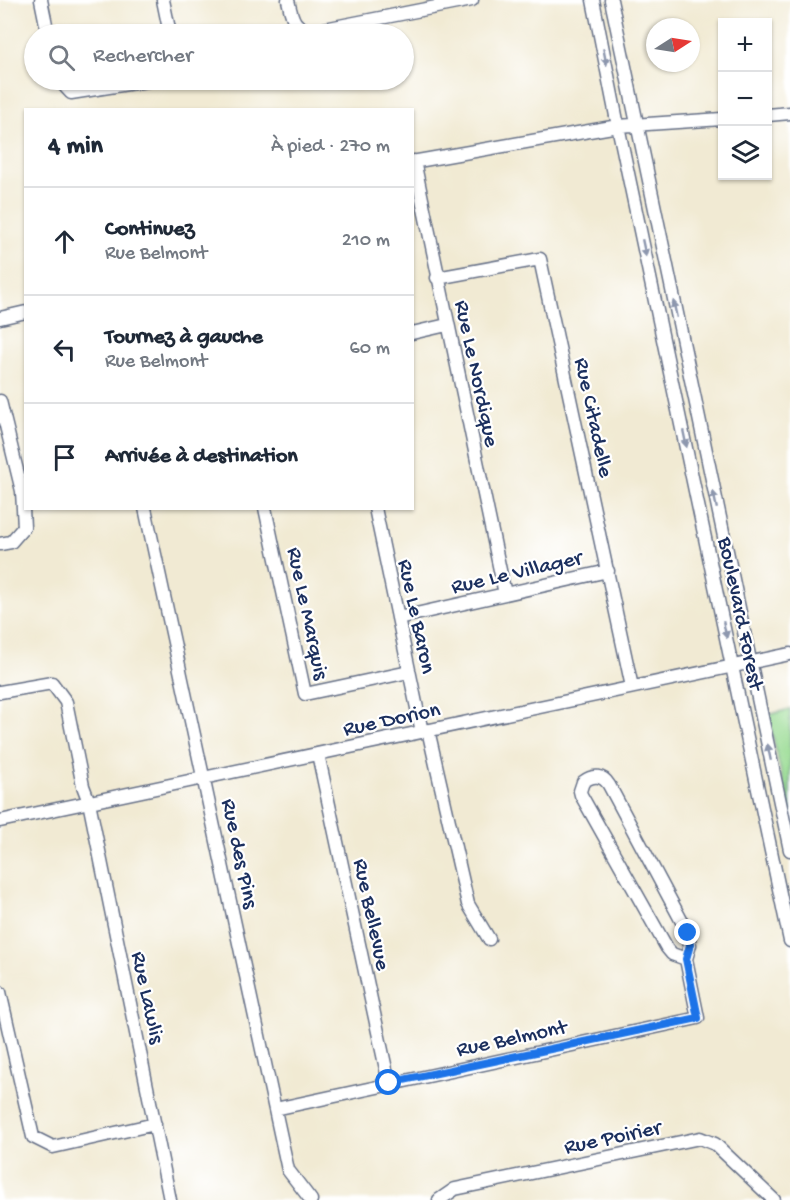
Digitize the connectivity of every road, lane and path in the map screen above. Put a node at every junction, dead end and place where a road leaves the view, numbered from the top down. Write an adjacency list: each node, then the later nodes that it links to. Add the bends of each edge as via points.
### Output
1 (41, 0): 7 (street)
2 (163, 0): 8 (street)
3 (288, 0): 9 (street)
4 (470, 0): 10 (street)
5 (594, 0): 17 (street, Boulevard Forest, one-way to 17)
6 (611, 0): 16 (street, Boulevard Forest)
7 (46, 24)
8 (168, 24)
9 (296, 24)
10 (349, 24)
11 (68, 90): 12 (street, via 71,93)
12 (90, 90)
13 (790, 113): 14 (street)
14 (772, 115)
15 (718, 119): 16 (street)
16 (639, 125): 17 (street); 25 (street, Boulevard Forest, one-way to 16)
17 (618, 126): 18 (street); 26 (street, Boulevard Forest, one-way to 26)
18 (414, 161)
19 (414, 166): 20 (street, Rue Le Nordique)
20 (437, 278): 23 (street, Rue Le Nordique); 32 (street, Rue Citadelle, via 540,259)
21 (24, 312): 22 (street)
22 (0, 318)
23 (447, 325): 24 (street); 33 (street, Rue Le Nordique)
24 (414, 333)
25 (694, 395): 26 (street); 36 (street, Boulevard Forest, one-way to 25)
26 (676, 400): 37 (street, Boulevard Forest, one-way to 37)
27 (0, 402): 31 (street, via 22,491 24,526 11,542)
28 (145, 510): 43 (street, Rue des Pins)
29 (266, 510): 38 (street, Rue Le Marquis, via 305,694)
30 (375, 510): 34 (street, Rue Le Baron)
31 (0, 544)
32 (608, 571): 33 (street, Rue Le Villager); 39 (street, Rue Citadelle)
33 (505, 594): 34 (street, Rue Le Villager)
34 (398, 618): 38 (street, Rue Le Baron)
35 (790, 654): 36 (street, Rue Dorion)
36 (750, 662): 37 (street, Rue Dorion); 46 (street, Boulevard Forest, one-way to 36)
37 (733, 666): 39 (street, Rue Dorion); 48 (street, Boulevard Forest)
38 (409, 672): 41 (street, Rue Le Baron)
39 (632, 687): 41 (street, Rue Dorion)
40 (0, 692): 44 (street, Rue Lawlis, via 52,683 66,702)
41 (425, 731): 42 (street, Rue Dorion); 47 (street, Rue Le Baron, via 468,904)
42 (318, 754): 43 (street, Rue Dorion); 51 (street, Rue Bellevue)
43 (205, 778): 44 (street, Rue Dorion); 52 (street, Rue des Pins)
44 (89, 802): 45 (street, Rue Dorion); 53 (street, Rue Lawlis)
45 (0, 821)
46 (790, 850)
47 (489, 939)
48 (790, 941)
49 (686, 959): 49 (street, Rue Belmont, via 688,933 609,785 600,777 588,778 581,786 581,795 667,948); 51 (street, Rue Belmont, via 698,1018)
50 (0, 992): 53 (street, via 33,1137 53,1147)
51 (389, 1083): 52 (street, Rue Belmont)
52 (274, 1109): 56 (street, Rue des Pins, via 288,1170)
53 (155, 1124): 55 (street, Rue Lawlis)
54 (461, 1189): 57 (street, Rue Poirier); 58 (street); 59 (street, Rue Poirier, via 700,1138 715,1144)
55 (170, 1200)
56 (311, 1200)
57 (439, 1200)
58 (469, 1200)
59 (774, 1200)

